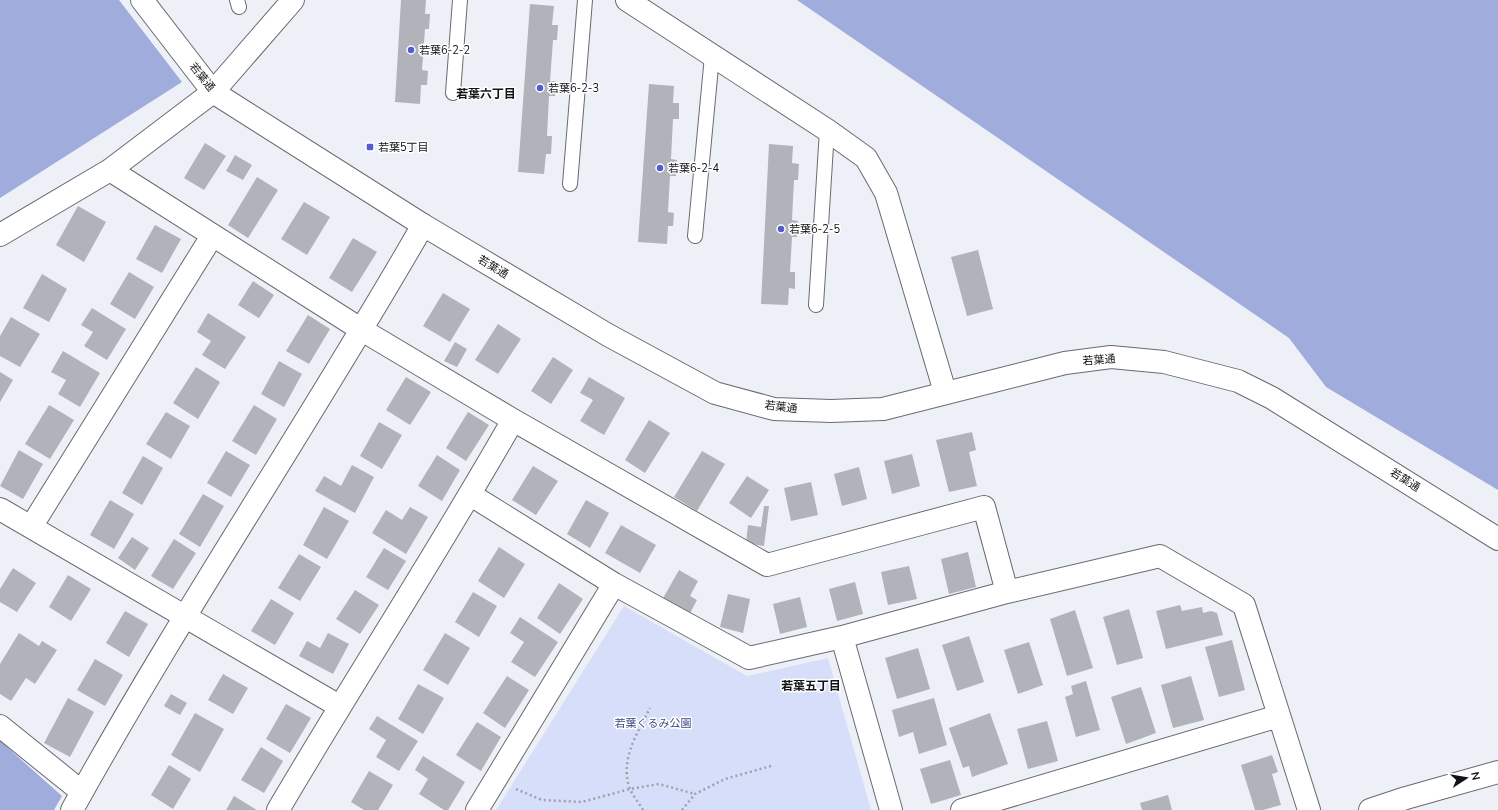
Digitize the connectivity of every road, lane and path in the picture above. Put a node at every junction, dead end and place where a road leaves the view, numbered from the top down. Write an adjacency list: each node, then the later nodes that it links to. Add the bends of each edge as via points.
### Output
1 (142, 0): 9 (street, 若葉通)
2 (270, 0): 7 (street)
3 (293, 0): 7 (street)
4 (460, 0): 10 (lane)
5 (585, 0): 13 (lane)
6 (627, 0): 8 (street)
7 (276, 21): 9 (street)
8 (712, 56): 11 (street); 17 (lane)
9 (213, 92): 12 (street); 14 (street, 若葉通)
10 (453, 93)
11 (827, 130): 18 (lane); 20 (street, via 866,158 886,193)
12 (110, 170): 15 (street); 16 (street)
13 (570, 184)
14 (423, 225): 19 (street); 20 (street, 若葉通, via 608,335 715,393 774,409 831,411 882,409)
15 (0, 235)
16 (212, 236): 19 (street); 24 (street)
17 (695, 236)
18 (816, 305)
19 (362, 330): 21 (street); 28 (street)
20 (945, 392): 25 (street, 若葉通, via 1065,363 1111,357 1164,362 1238,381 1272,398)
21 (513, 420): 22 (street); 27 (street, via 767,565 984,507)
22 (471, 495): 26 (street); 30 (street)
23 (0, 509): 24 (street)
24 (31, 527): 28 (street)
25 (1498, 539)
26 (614, 584): 29 (street, via 749,658); 36 (street)
27 (1007, 592): 29 (street); 32 (street, via 1160,556 1244,605)
28 (184, 617): 30 (street); 39 (street)
29 (842, 637): 45 (street)
30 (339, 706): 41 (street)
31 (650, 708): 37 (path, via 632,744 627,764)
32 (1279, 716): 46 (street); 47 (street)
33 (0, 726): 39 (street)
34 (771, 766): 38 (path, via 725,779)
35 (1498, 772): 40 (street)
36 (496, 778): 37 (path, via 542,800 582,802); 42 (street)
37 (630, 789): 38 (path, via 660,784); 43 (path)
38 (695, 794): 44 (path)
39 (77, 801)
40 (1408, 804): 48 (street)
41 (278, 810)
42 (477, 810)
43 (643, 810)
44 (682, 810)
45 (891, 810)
46 (962, 810)
47 (1309, 810)
48 (1370, 810)

